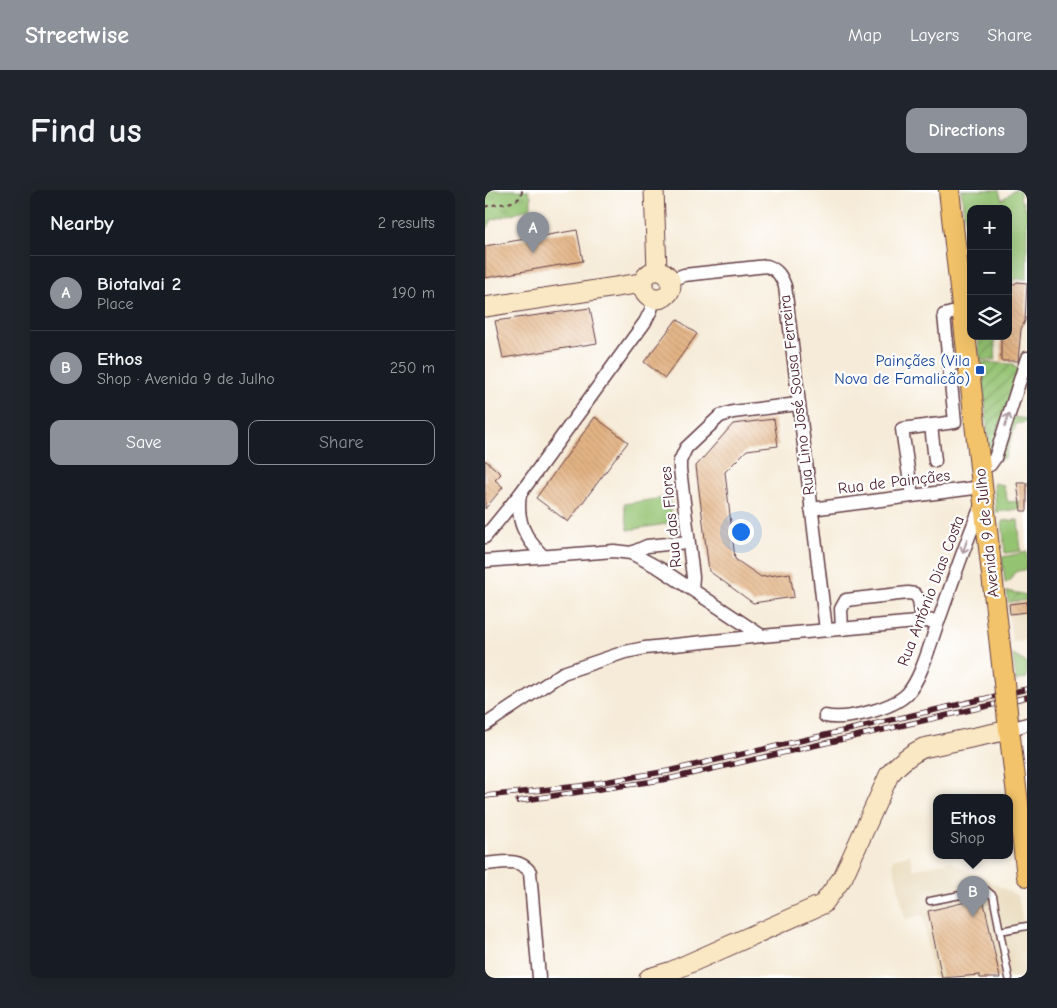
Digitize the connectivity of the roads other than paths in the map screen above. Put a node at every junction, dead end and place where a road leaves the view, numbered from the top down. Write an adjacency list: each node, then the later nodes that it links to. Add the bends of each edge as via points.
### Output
1 (654, 190): 3 (street)
2 (949, 190): 7 (main road, Avenida 9 de Julho)
3 (663, 275): 4 (street, Rua Lino José Sousa Ferreira, via 645,276); 5 (street, via 669,293); 9 (street, Rua Lino José Sousa Ferreira, via 767,266 776,270 785,286)
4 (643, 283): 5 (street, via 644,292); 6 (street)
5 (653, 299): 13 (street, via 645,322)
6 (485, 307)
7 (953, 312): 10 (street, via 955,422); 12 (main road, Avenida 9 de Julho)
8 (1027, 358): 12 (street, one-way to 8, via 995,458)
9 (797, 404): 16 (street, Rua Lino José Sousa Ferreira); 18 (street, Rua das Flores, via 720,416 687,448 680,461 680,469)
10 (931, 425): 11 (street); 15 (street, via 902,429)
11 (935, 461)
12 (980, 466): 14 (main road, Avenida 9 de Julho)
13 (520, 494): 17 (street); 20 (street, via 519,520 529,540)
14 (983, 494): 15 (street, Rua de Painçães); 23 (street, Rua António Dias Costa, one-way to 23); 30 (main road, Avenida 9 de Julho, bridge, via 1003,673)
15 (912, 496): 16 (street, Rua de Painçães)
16 (811, 509): 26 (street, Rua Lino José Sousa Ferreira)
17 (485, 537)
18 (689, 542): 19 (street, via 647,546); 22 (street, Rua das Flores)
19 (631, 553): 20 (street, via 614,551); 22 (street)
20 (543, 556): 21 (street)
21 (485, 561)
22 (692, 588): 27 (street)
23 (939, 620): 24 (street); 28 (street, Rua António Dias Costa, via 907,694 877,709 838,718)
24 (922, 622): 25 (street); 25 (street, via 919,600 915,594 908,594 846,600 841,609)
25 (842, 629): 26 (street)
26 (826, 630): 27 (street)
27 (762, 636): 29 (street, via 645,648 598,660 543,684)
28 (825, 716)
29 (485, 725)
30 (1015, 725): 31 (main road, Avenida 9 de Julho); 38 (street, via 923,748 900,762 889,775 843,877 823,904 673,971)
31 (1023, 820): 33 (main road, Avenida 9 de Julho)
32 (485, 864): 37 (street, via 518,862 530,872)
33 (1027, 876)
34 (929, 901): 36 (lane, via 989,891)
35 (1027, 926): 36 (lane)
36 (1000, 931): 39 (lane)
37 (539, 978)
38 (649, 978)
39 (1009, 978)

